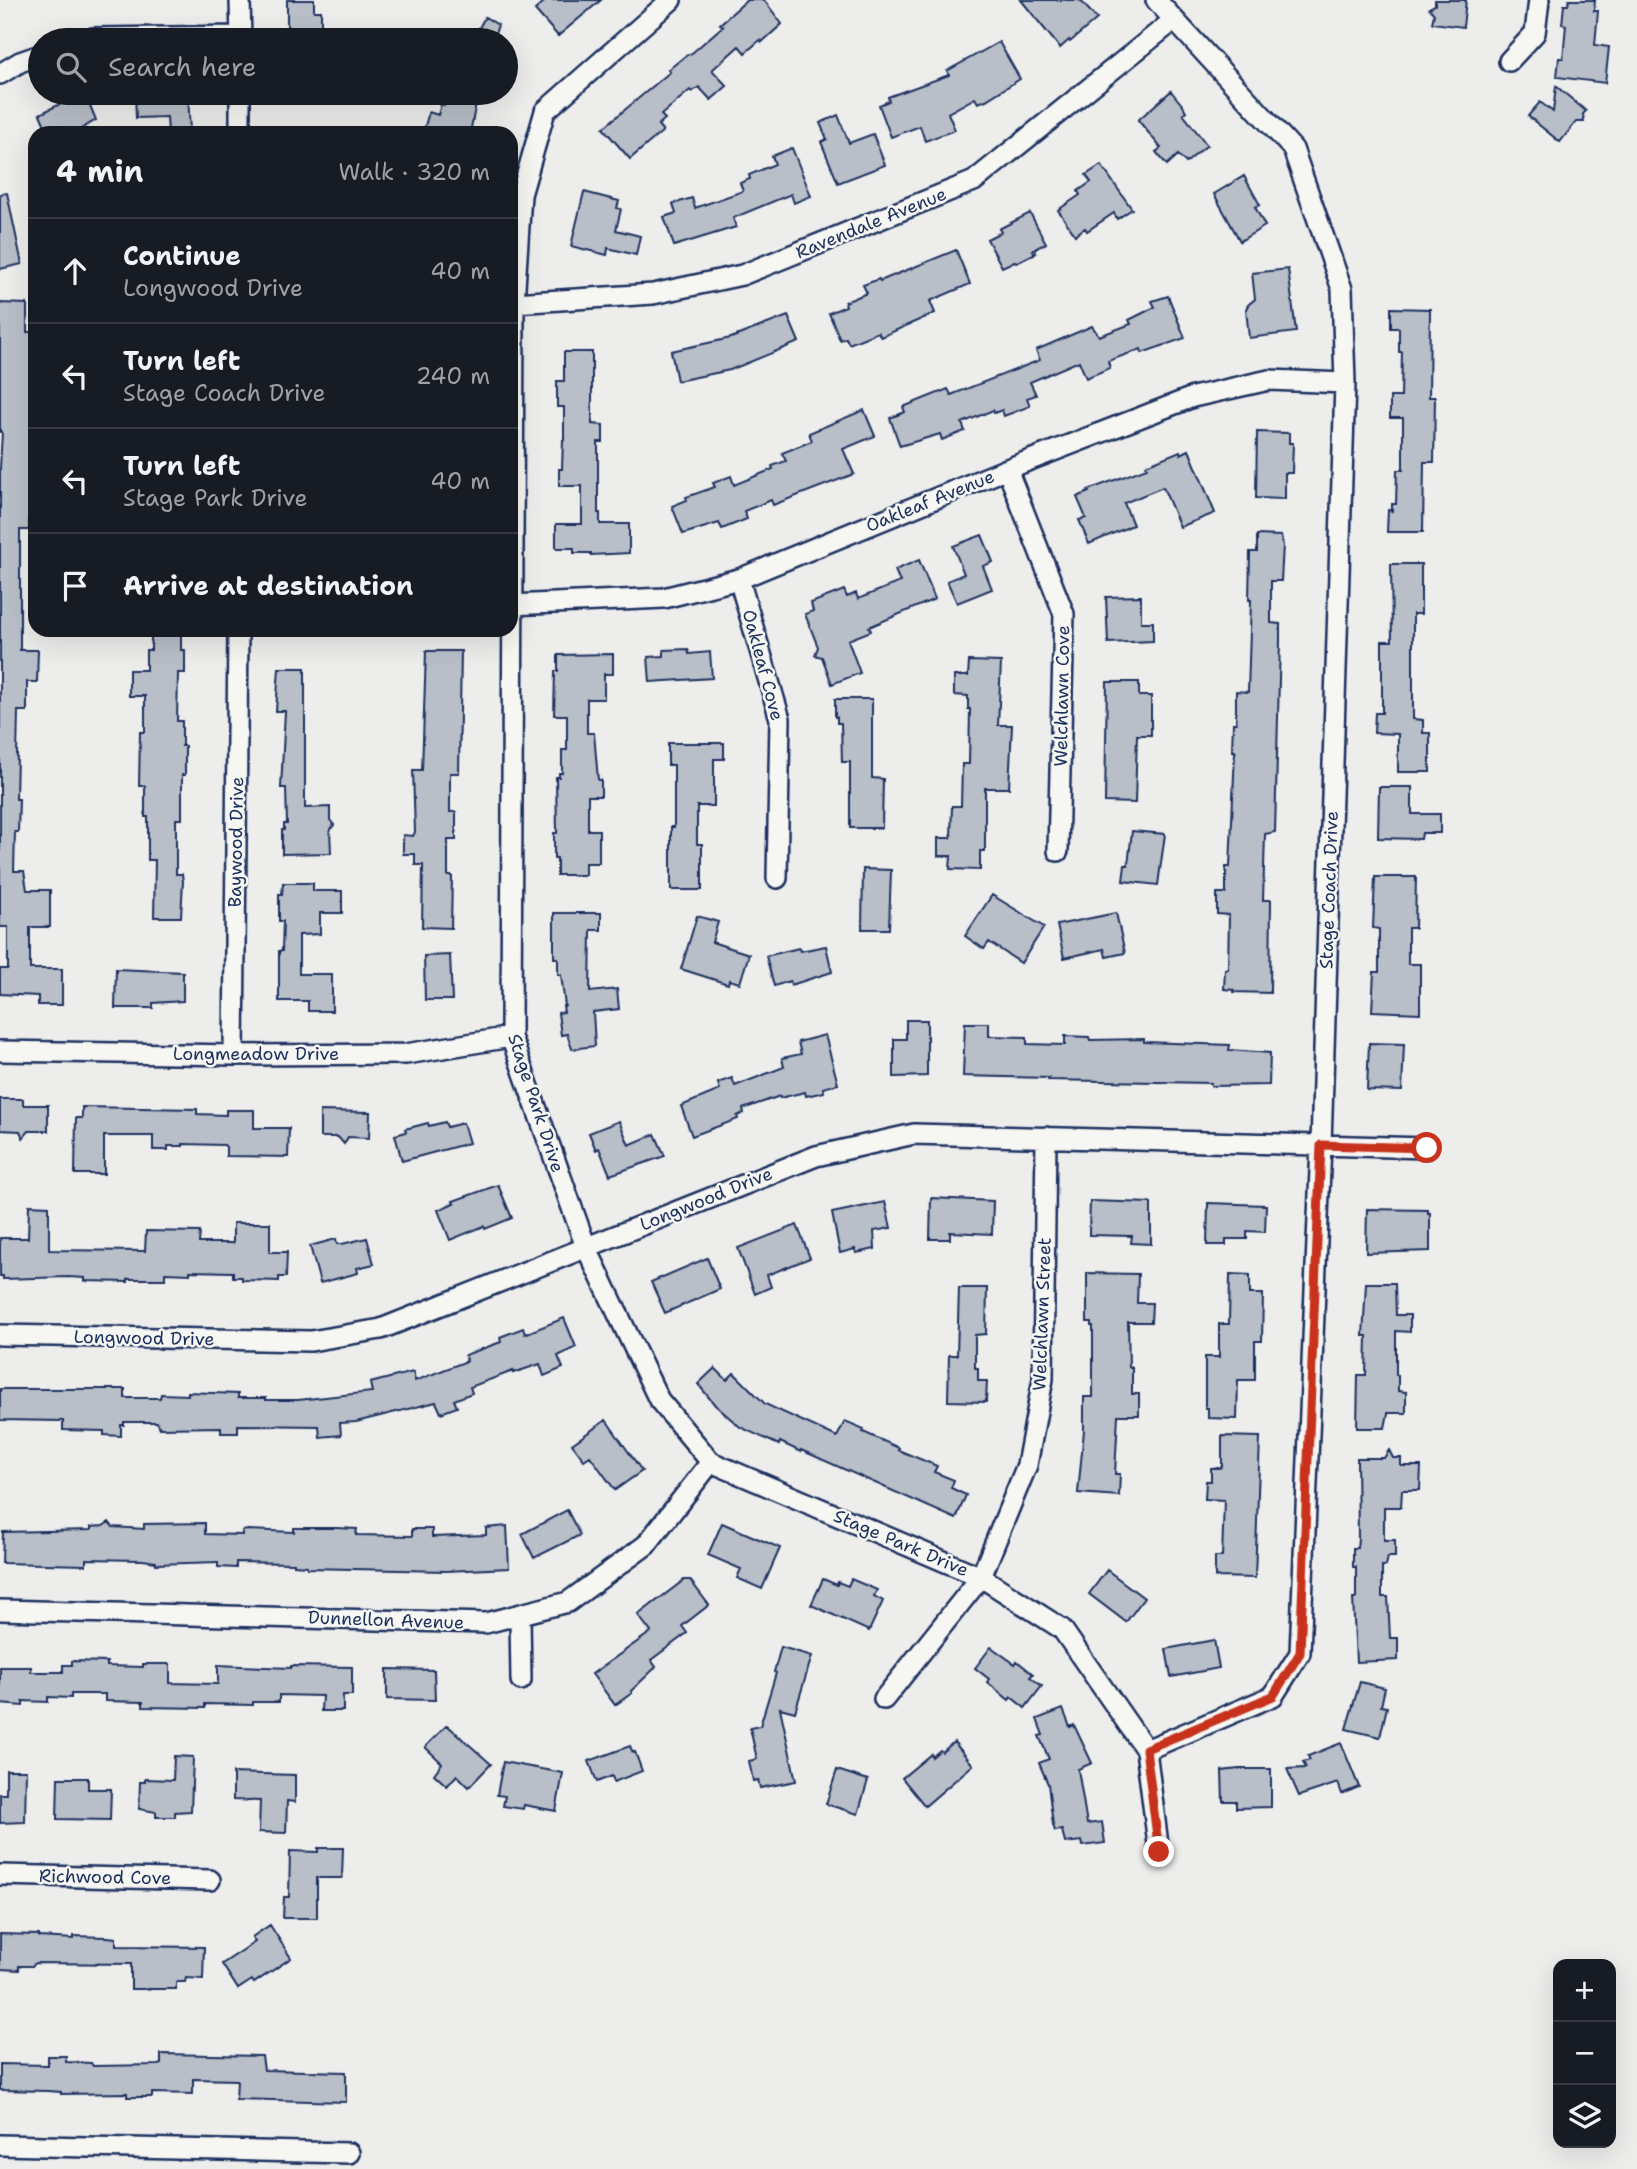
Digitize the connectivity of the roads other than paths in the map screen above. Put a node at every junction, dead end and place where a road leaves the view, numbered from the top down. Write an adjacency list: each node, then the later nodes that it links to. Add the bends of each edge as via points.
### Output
1 (240, 0): 6 (street)
2 (671, 0): 12 (street, Stage Park Drive, via 545,111 521,195)
3 (1156, 0): 5 (street, Stage Coach Drive)
4 (1539, 0): 8 (street, via 1535,33)
5 (1174, 20): 13 (street, Ravendale Avenue, via 974,181 742,275 653,294); 14 (street, Stage Coach Drive, via 1293,149 1342,289)
6 (241, 28)
7 (28, 59): 9 (street)
8 (1509, 61)
9 (0, 74)
10 (240, 105): 11 (street)
11 (240, 126)
12 (518, 241)
13 (518, 303)
14 (1345, 383): 15 (street, Oakleaf Avenue, via 1269,380 1193,397); 26 (street, Stage Coach Drive)
15 (1007, 469): 16 (street, Oakleaf Avenue); 20 (street, Welchlawn Cove, via 1063,614)
16 (739, 579): 17 (street, Oakleaf Avenue, via 664,598); 21 (street, Oakleaf Cove, via 780,719)
17 (518, 605)
18 (238, 637): 24 (street, Baywood Drive)
19 (511, 637): 22 (street, Stage Park Drive)
20 (1058, 850)
21 (777, 878)
22 (511, 1037): 24 (street, Longmeadow Drive, via 405,1054); 28 (street, Stage Park Drive)
23 (0, 1051): 24 (street, Longmeadow Drive)
24 (234, 1055)
25 (1046, 1137): 26 (street, Longwood Drive); 28 (street, Longwood Drive, via 914,1134 816,1156); 31 (street, Welchlawn Street, via 1043,1379 1027,1465)
26 (1321, 1145): 27 (street, Longwood Drive); 36 (street, Stage Coach Drive, via 1300,1653 1273,1696)
27 (1427, 1148)
28 (586, 1247): 29 (street, Longwood Drive, via 382,1329 311,1341); 30 (street, Stage Park Drive, via 659,1400)
29 (0, 1335)
30 (711, 1462): 31 (street, Stage Park Drive); 33 (street, Dunnellon Avenue, via 646,1545 568,1602)
31 (981, 1577): 35 (street, Welchlawn Street); 36 (street, Stage Park Drive, via 1062,1629)
32 (0, 1610): 33 (street, Dunnellon Avenue, via 486,1623)
33 (520, 1615): 34 (street)
34 (521, 1680)
35 (884, 1699)
36 (1146, 1749): 37 (street, Stage Park Drive)
37 (1159, 1852)
38 (0, 1875): 39 (street, Richwood Cove)
39 (210, 1880)
40 (0, 2145): 41 (street)
41 (349, 2153)

